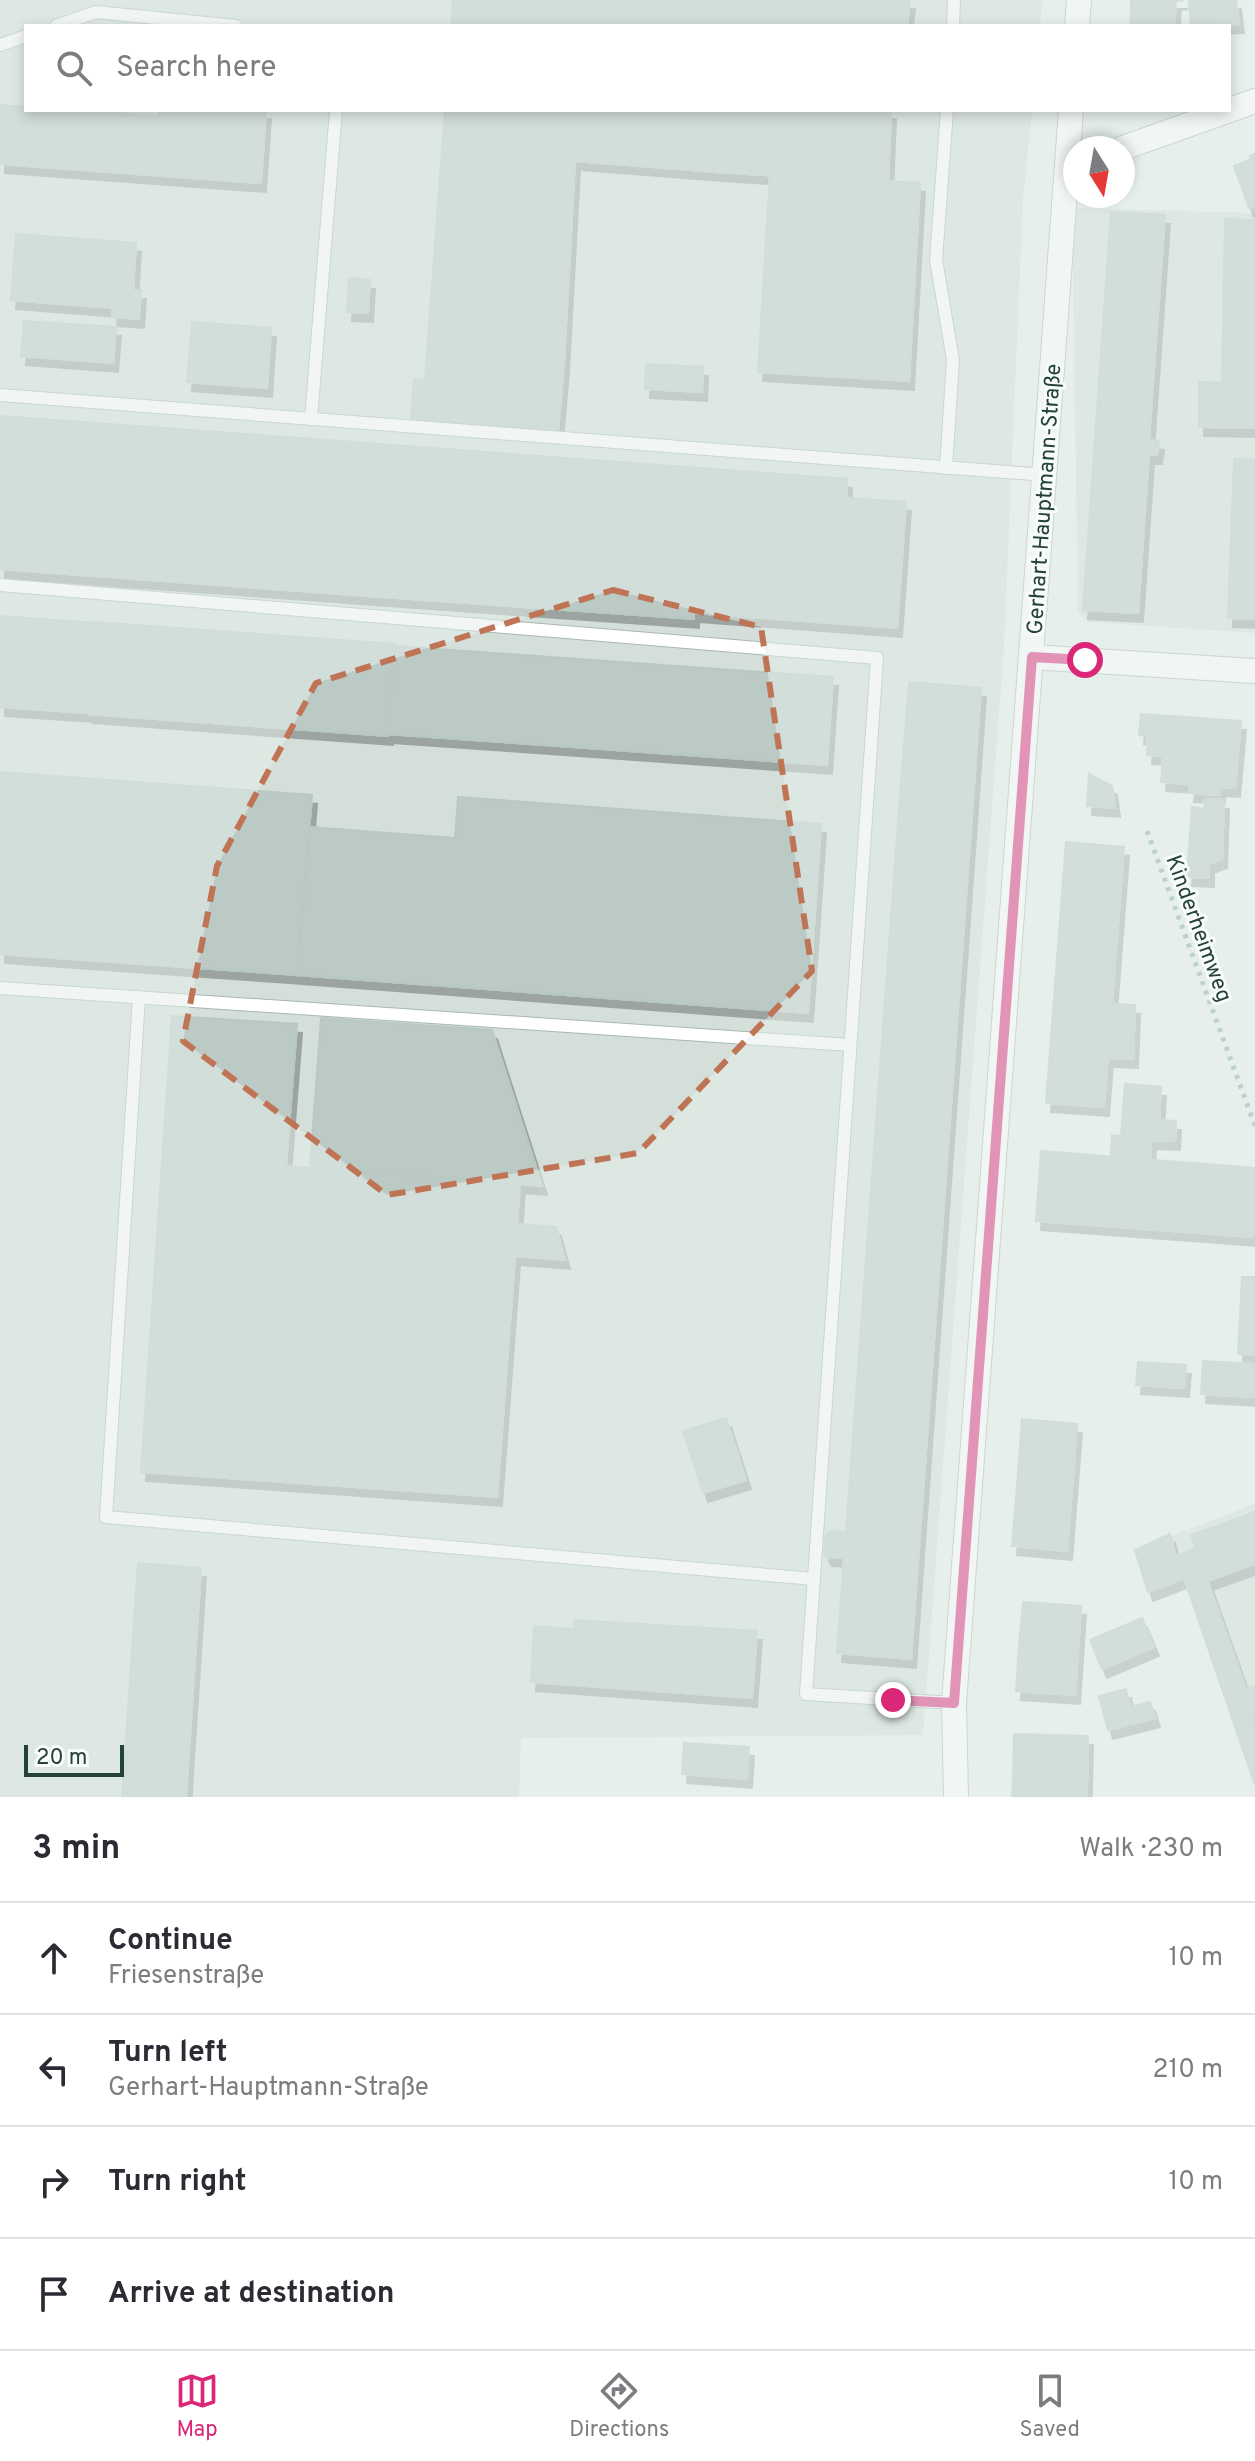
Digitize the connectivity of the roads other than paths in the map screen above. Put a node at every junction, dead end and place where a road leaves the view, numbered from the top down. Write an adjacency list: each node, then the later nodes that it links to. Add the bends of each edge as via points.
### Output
1 (954, 0): 5 (lane)
2 (1079, 0): 6 (street)
3 (62, 24): 4 (lane, via 96,12)
4 (216, 24)
5 (953, 24)
6 (1077, 24)
7 (24, 37): 8 (lane)
8 (0, 45)
9 (1255, 101): 10 (street)
10 (1231, 110)
11 (336, 112): 19 (lane)
12 (947, 112): 20 (lane, via 936,260 953,360)
13 (1071, 112): 15 (street, Gerhart-Hauptmann-Straße)
14 (1224, 112): 16 (street)
15 (1071, 136)
16 (1135, 144)
17 (1067, 208): 21 (street, Gerhart-Hauptmann-Straße)
18 (0, 395): 19 (lane)
19 (311, 419): 20 (lane)
20 (946, 468): 21 (lane)
21 (1046, 475): 23 (street, Gerhart-Hauptmann-Straße)
22 (0, 585): 27 (lane, via 877,658)
23 (1032, 657): 24 (street); 29 (street, Gerhart-Hauptmann-Straße)
24 (1255, 671)
25 (0, 988): 26 (lane)
26 (139, 997): 27 (lane); 28 (lane, via 106,1517)
27 (850, 1045): 28 (lane)
28 (814, 1579): 29 (lane, via 806,1694)
29 (954, 1703): 30 (street, Gerhart-Hauptmann-Straße)
30 (956, 1797)

